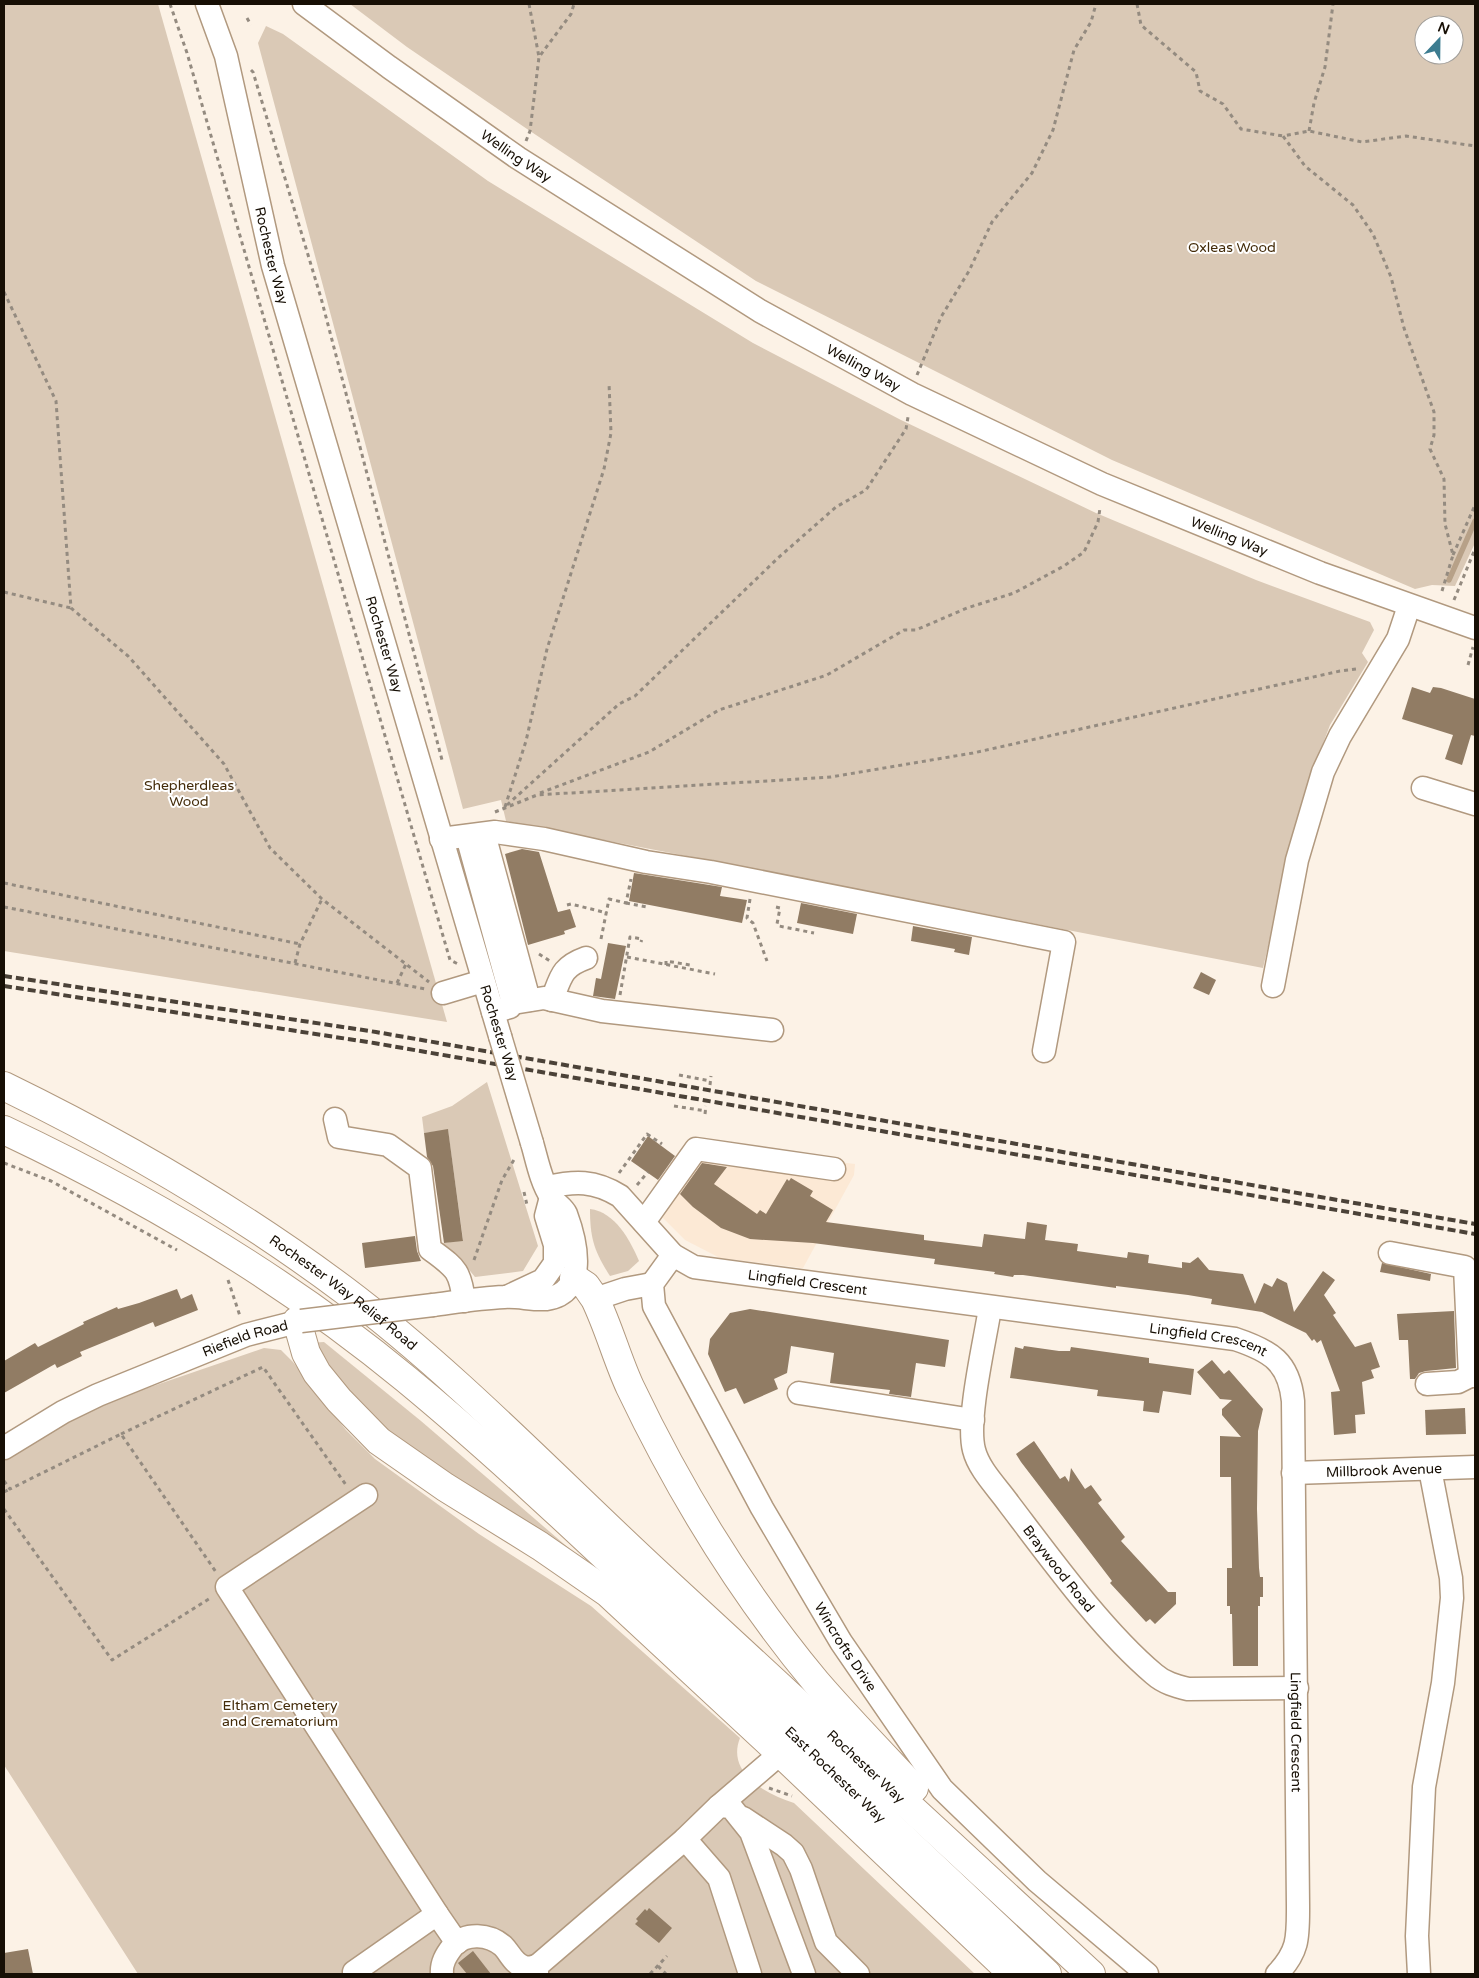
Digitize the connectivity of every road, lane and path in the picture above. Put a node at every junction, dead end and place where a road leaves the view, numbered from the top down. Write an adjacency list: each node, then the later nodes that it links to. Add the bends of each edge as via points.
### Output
1 (170, 4): 61 (path, Rochester Way, via 187,53 450,960)
2 (210, 4): 39 (street, Rochester Way, via 231,74 273,266)
3 (304, 4): 16 (street, Welling Way)
4 (529, 4): 11 (path)
5 (574, 4): 11 (path, via 571,14)
6 (1096, 4): 19 (path, via 1091,22 1074,50 1053,130 1032,173 992,222 969,271 941,317 920,363)
7 (1137, 4): 14 (path, via 1141,26 1196,72 1200,91 1224,104 1241,129)
8 (1334, 4): 13 (path, via 1325,67)
9 (247, 18): 10 (path)
10 (250, 25)
11 (539, 57): 16 (path, via 530,131)
12 (253, 72): 33 (path, Rochester Way, via 321,298)
13 (1309, 131): 14 (path); 15 (path, via 1362,142 1406,136)
14 (1283, 136): 24 (path, via 1305,166 1353,205 1372,234 1391,277 1404,328 1434,412 1430,449 1444,479 1445,524)
15 (1475, 146)
16 (518, 158): 19 (street, Welling Way, via 760,311)
17 (4, 292): 29 (path, via 56,401)
18 (609, 383): 37 (path, via 611,433 604,469 547,649 526,742)
19 (912, 394): 28 (street, Welling Way, via 1102,484)
20 (908, 417): 37 (path, via 906,429 866,490 836,507 778,558 635,696 619,704)
21 (1475, 505): 24 (path)
22 (1100, 508): 35 (path, via 1098,522 1084,552 1014,593 967,608 916,630 904,630 827,675 719,710 649,752)
23 (1475, 549): 25 (path)
24 (1453, 556): 26 (path)
25 (1460, 580)
26 (1442, 591)
27 (4, 592): 29 (path)
28 (1409, 606): 30 (street, Welling Way); 65 (street, via 1398,639 1340,736 1323,772 1297,860)
29 (70, 608): 42 (path, via 128,656 224,764 270,848)
30 (1474, 638): 31 (path)
31 (1468, 665)
32 (1357, 669): 35 (path, via 973,753 830,776)
33 (443, 764)
34 (1423, 788): 36 (street)
35 (537, 794): 37 (path)
36 (1475, 804)
37 (505, 808): 38 (path)
38 (481, 828): 39 (street); 40 (street); 68 (street)
39 (441, 840): 63 (street, Rochester Way)
40 (634, 859): 43 (path); 72 (street, via 1064,942)
41 (4, 883): 53 (path)
42 (322, 900): 53 (path); 59 (path)
43 (626, 903): 47 (path); 48 (path, via 609,900)
44 (567, 905): 48 (path)
45 (774, 905): 50 (path, via 780,908 779,926)
46 (4, 907): 57 (path)
47 (648, 907)
48 (607, 913): 51 (path)
49 (747, 918): 56 (path, via 753,923)
50 (814, 933)
51 (601, 939)
52 (641, 942): 54 (path, via 642,939 630,937)
53 (300, 944): 57 (path)
54 (627, 957): 60 (path); 69 (path)
55 (586, 958): 67 (street, via 573,962 563,971)
56 (767, 961)
57 (294, 963): 64 (path)
58 (690, 963): 60 (path, via 666,961)
59 (406, 964): 64 (path); 66 (path)
60 (666, 965): 62 (path)
61 (462, 966)
62 (715, 974)
63 (484, 981): 66 (street); 70 (street, Rochester Way)
64 (397, 984): 66 (path)
65 (1272, 986)
66 (443, 993)
67 (552, 1000): 68 (street); 71 (street, via 611,1012)
68 (521, 1001): 70 (street)
69 (618, 1002)
70 (495, 1018): 87 (street, Rochester Way, bridge)
71 (772, 1030)
72 (1044, 1051)
73 (679, 1075): 74 (path, via 710,1083)
74 (711, 1076)
75 (4, 1086): 118 (highway, Rochester Way Relief Road, via 76,1121 186,1183 345,1291 468,1394)
76 (674, 1106): 77 (path)
77 (706, 1111)
78 (335, 1119): 98 (street, via 339,1137 388,1145 420,1168 430,1249 456,1269)
79 (4, 1130): 118 (highway, via 169,1216 300,1300 405,1378)
80 (662, 1144): 85 (path, via 647,1134)
81 (514, 1159): 98 (path, via 502,1180)
82 (4, 1163): 92 (path, via 51,1181)
83 (834, 1170): 90 (street, via 696,1149)
84 (648, 1172): 86 (path)
85 (619, 1173)
86 (635, 1187)
87 (549, 1192): 90 (street, Lingfield Crescent, via 574,1182 599,1186 620,1196); 96 (street, Rochester Way, via 565,1211 576,1254); 99 (street, Riefield Road, via 546,1216 556,1252 553,1268 537,1284)
88 (524, 1195): 89 (path)
89 (530, 1212)
90 (644, 1222): 93 (street, Lingfield Crescent)
91 (1390, 1253): 94 (street)
92 (186, 1254)
93 (673, 1255): 97 (street); 101 (street, Lingfield Crescent, via 703,1269)
94 (1470, 1268): 104 (street)
95 (222, 1276): 102 (path, via 229,1281)
96 (574, 1278): 99 (street, Riefield Road, via 563,1292 546,1298); 100 (highway)
97 (652, 1284): 100 (street); 140 (street, Wincrofts Drive, via 654,1306 762,1508 841,1642 942,1789 1037,1881)
98 (465, 1287): 99 (street, Riefield Road); 103 (street, Riefield Road, bridge)
99 (507, 1296)
100 (596, 1299): 139 (highway, via 630,1387 682,1486 762,1612 817,1682 872,1744)
101 (990, 1308): 107 (street, Braywood Road); 112 (street, Lingfield Crescent, via 1235,1340 1257,1346 1275,1358 1291,1381)
102 (241, 1320)
103 (299, 1321): 109 (street, Riefield Road, via 246,1335 98,1395); 121 (highway, via 306,1353 318,1373 344,1406 379,1441 608,1593)
104 (1472, 1376): 105 (street, via 1458,1382)
105 (1427, 1384)
106 (799, 1393): 107 (street)
107 (973, 1420): 120 (street, Braywood Road, via 974,1451 989,1477 1079,1594 1155,1676 1172,1685 1188,1688)
108 (121, 1434): 114 (path); 116 (path, via 263,1367); 119 (path)
109 (4, 1448)
110 (1475, 1467): 111 (street, Millbrook Avenue)
111 (1430, 1468): 112 (street, Millbrook Avenue); 142 (street, via 1452,1598 1442,1683 1424,1787 1417,1936)
112 (1293, 1473): 120 (street, Lingfield Crescent)
113 (4, 1480): 114 (path)
114 (10, 1489): 115 (path)
115 (4, 1492)
116 (362, 1498): 119 (street)
117 (4, 1509): 119 (path, via 112,1660)
118 (632, 1566): 138 (highway, East Rochester Way); 139 (highway, Rochester Way)
119 (227, 1587): 125 (street)
120 (1297, 1688): 141 (street, Lingfield Crescent, via 1298,1934 1291,1959)
121 (781, 1753): 122 (street); 137 (highway)
122 (719, 1806): 123 (street, via 731,1807); 124 (street)
123 (740, 1816): 135 (street, via 750,1832); 136 (street, via 793,1853 826,1942)
124 (685, 1839): 129 (street); 134 (street, via 719,1878)
125 (438, 1914): 126 (street); 130 (street)
126 (456, 1943): 129 (street, via 473,1935 488,1938 502,1946); 131 (street, via 446,1954)
127 (667, 1956): 128 (path)
128 (658, 1966): 132 (path); 133 (path)
129 (522, 1969)
130 (354, 1972)
131 (442, 1974)
132 (650, 1974)
133 (666, 1974)
134 (750, 1974)
135 (804, 1974)
136 (858, 1974)
137 (1014, 1974)
138 (1047, 1974)
139 (1092, 1974)
140 (1147, 1974)
141 (1277, 1974)
142 (1419, 1974)

